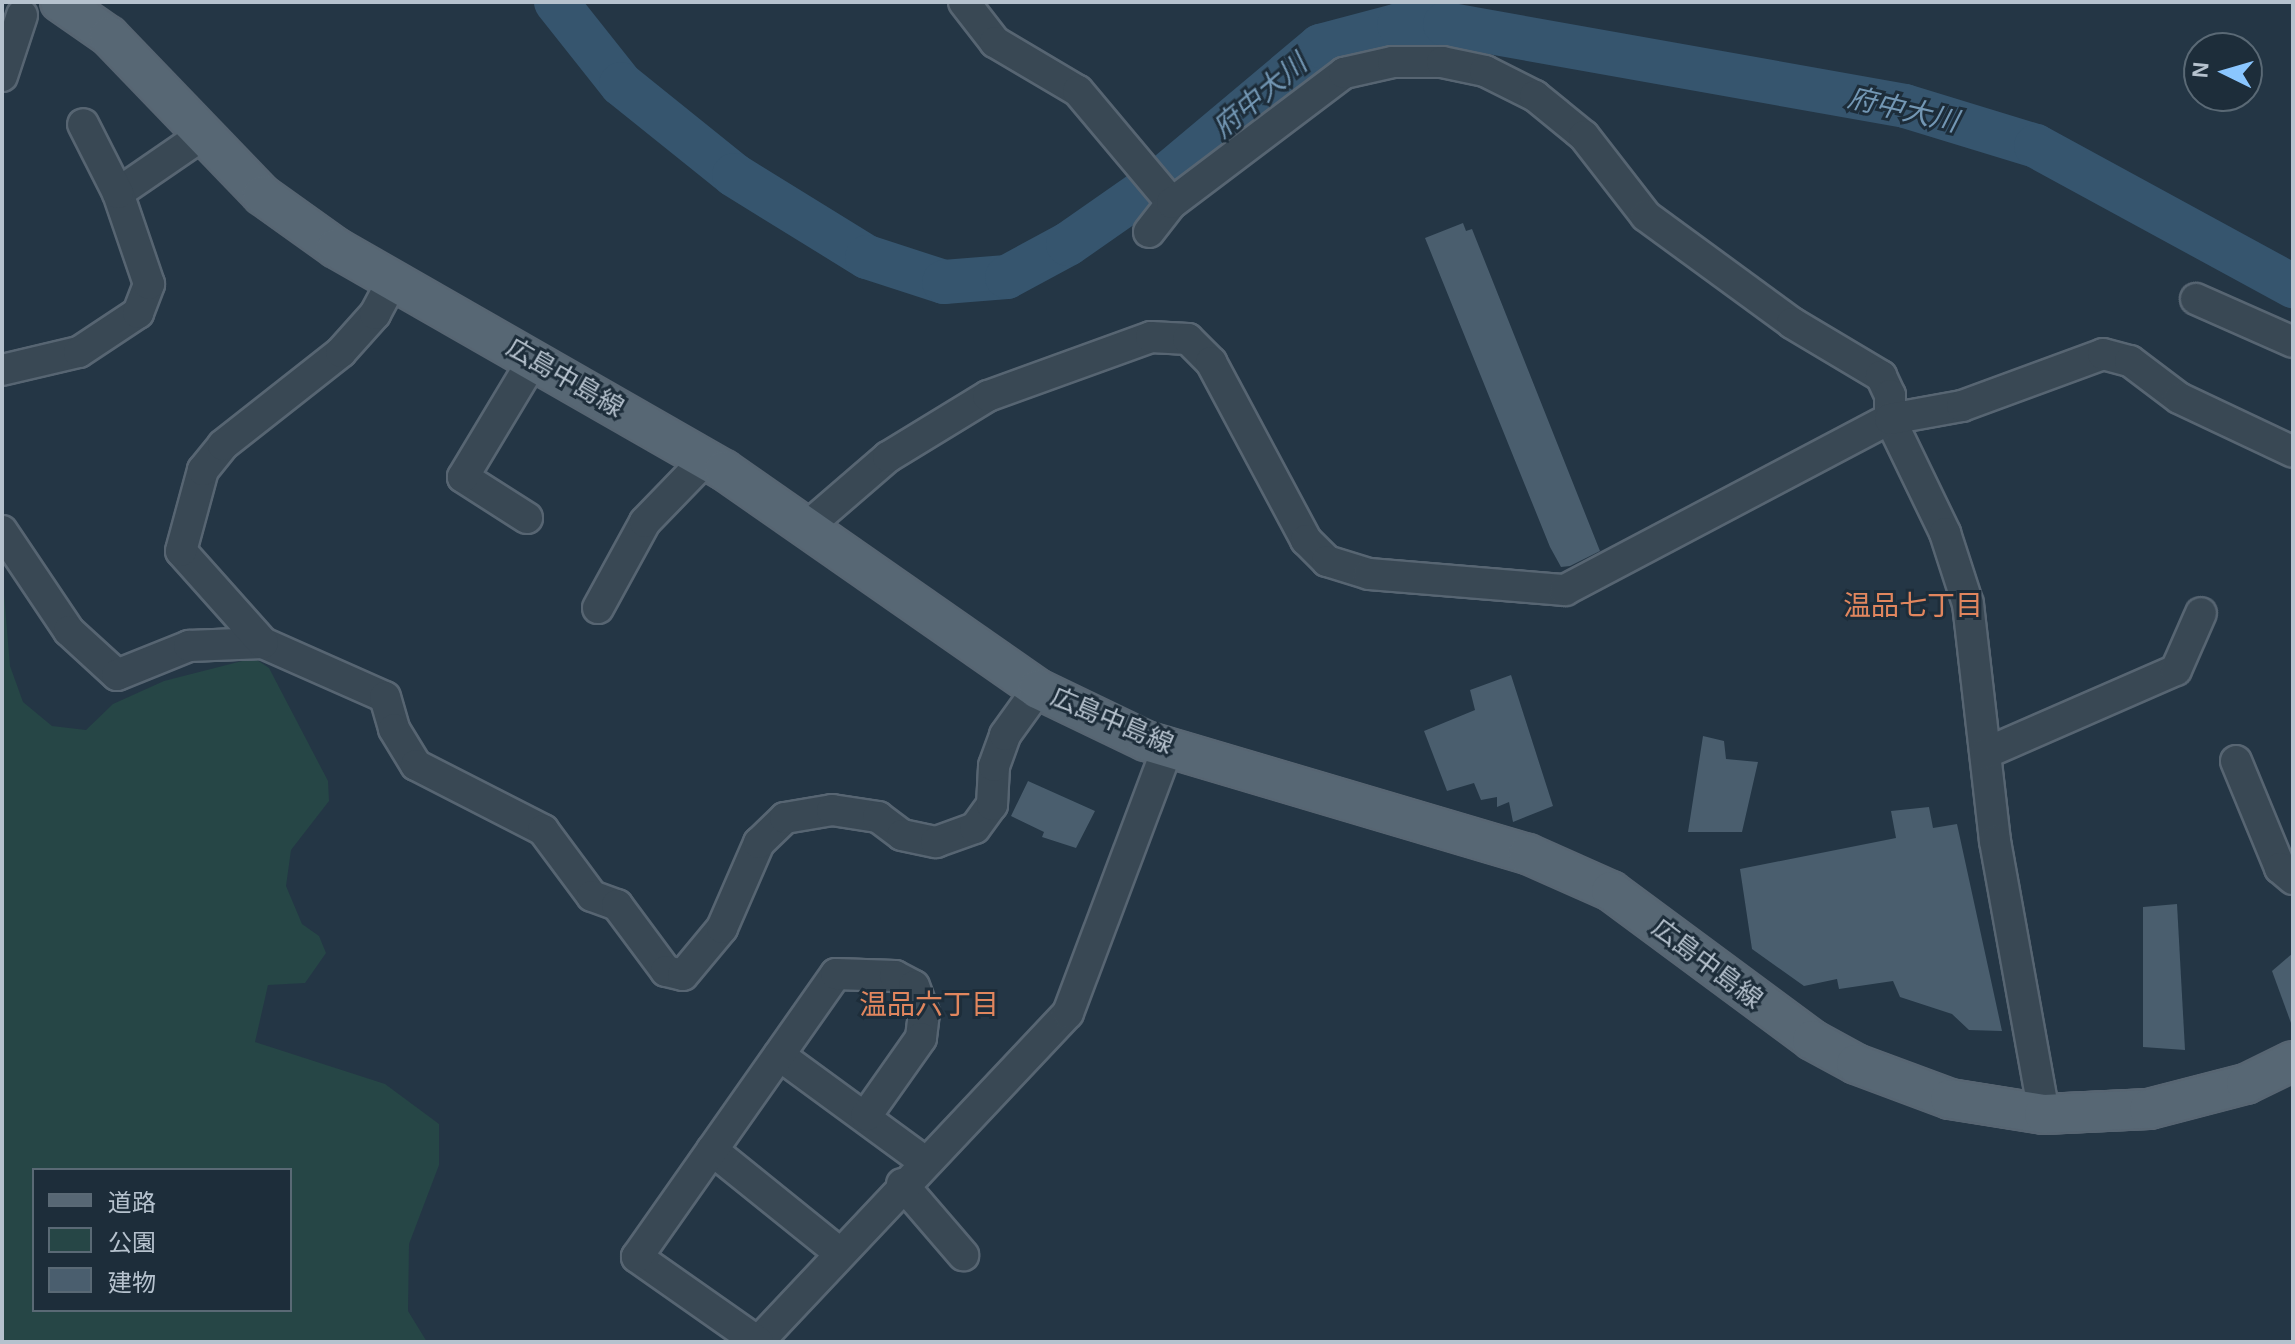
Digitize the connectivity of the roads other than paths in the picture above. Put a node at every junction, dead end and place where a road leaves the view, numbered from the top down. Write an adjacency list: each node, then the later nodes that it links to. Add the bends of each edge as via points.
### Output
1 (52, 2): 4 (street)
2 (60, 2): 7 (main road, 広島中島線, via 109,36)
3 (964, 2): 9 (street, via 995,42 1078,91)
4 (12, 14): 5 (street)
5 (2, 76)
6 (83, 124): 8 (street)
7 (204, 134): 8 (street); 11 (main road, 広島中島線, via 262,195)
8 (118, 193): 15 (street, via 149,284 138,313 79,352)
9 (1170, 200): 10 (street); 16 (street, via 1344,73 1393,62 1485,71 1535,96 1584,136 1646,216 1701,259 1881,376 1890,395)
10 (1149, 232)
11 (393, 280): 14 (main road, 広島中島線); 24 (street, via 375,314 341,352 223,445 203,470 181,551)
12 (2196, 299): 13 (street)
13 (2293, 342)
14 (534, 359): 18 (main road, 広島中島線); 19 (street, via 463,477)
15 (2, 370)
16 (1890, 419): 17 (street, via 1962,406 2103,354 2130,361 2179,398); 20 (street, via 1565,590 1369,574 1327,561 1306,540 1211,362 1188,339 1151,337 988,396 888,457); 27 (street, via 1945,533 1968,604)
17 (2293, 452)
18 (706, 459): 20 (main road, 広島中島線); 22 (street, via 645,522)
19 (527, 518)
20 (808, 526): 25 (main road, 広島中島線)
21 (2, 531): 24 (street, via 69,631 117,675 189,646)
22 (598, 608)
23 (2201, 613): 27 (street, via 2176,670)
24 (263, 643): 25 (street, via 385,697 394,729 416,765 543,830 592,896 617,905 666,971 683,975 722,928 759,843 785,818 832,810 863,814 878,817 902,835 936,842 975,828 992,805 994,766 1005,735)
25 (1038, 689): 26 (main road, 広島中島線)
26 (1168, 747): 32 (main road, 広島中島線, via 1528,854 1611,891 1770,1012 1856,1064 1950,1099); 35 (street, via 1068,1013)
27 (1986, 753): 32 (street, via 1995,841)
28 (2236, 761): 29 (street, via 2280,868)
29 (2293, 879)
30 (779, 1055): 33 (street); 33 (street, via 836,974 895,976 914,986 924,1013 921,1038); 34 (street)
31 (2293, 1061): 32 (main road, 広島中島線, via 2198,1099 2137,1110)
32 (2044, 1114)
33 (866, 1116): 35 (street)
34 (712, 1150): 37 (street); 39 (street, via 637,1257)
35 (924, 1161): 36 (street)
36 (902, 1184): 37 (street); 38 (street)
37 (837, 1251): 39 (street)
38 (963, 1255)
39 (758, 1342)

